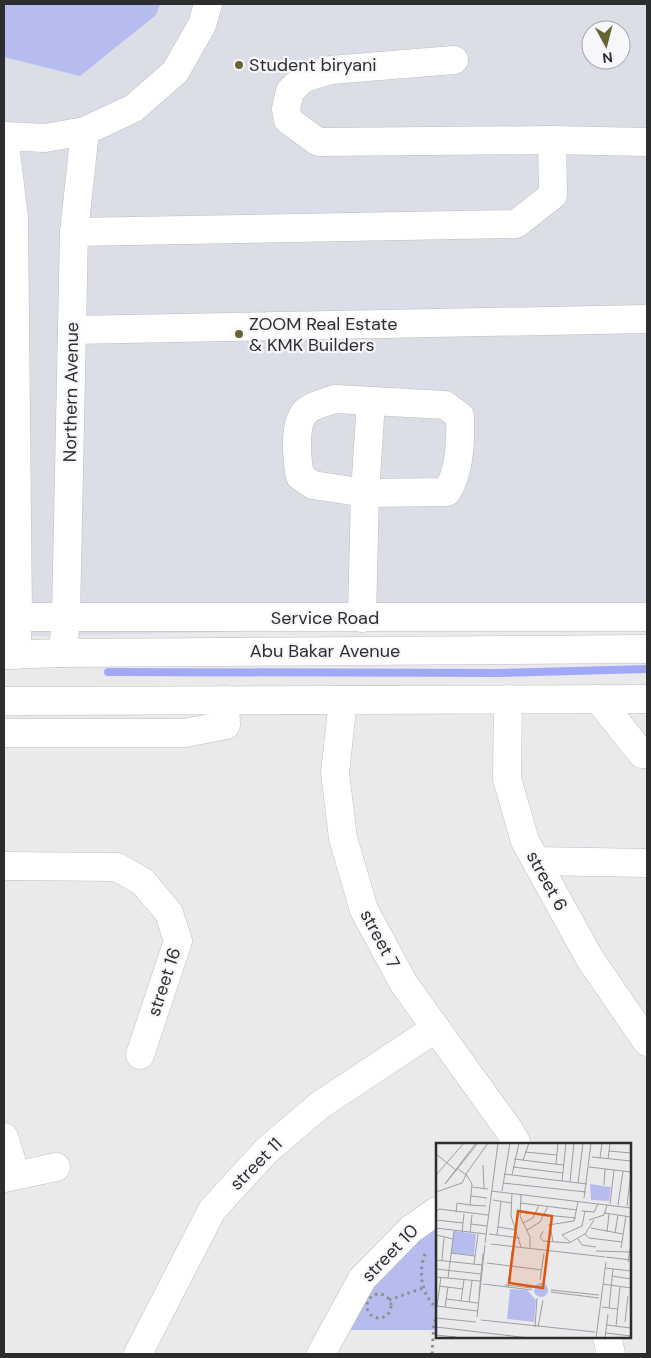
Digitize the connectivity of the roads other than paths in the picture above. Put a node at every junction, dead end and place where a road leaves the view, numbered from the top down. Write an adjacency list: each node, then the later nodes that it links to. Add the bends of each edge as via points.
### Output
1 (208, 4): 3 (street, via 202,25 175,72 134,108)
2 (454, 60): 5 (street, via 330,70 304,78 290,91 286,109 288,120 318,142)
3 (85, 131): 4 (street, via 44,138); 7 (street, Northern Avenue)
4 (4, 136): 11 (street, via 14,218)
5 (552, 140): 6 (street); 7 (street, via 552,195 516,224)
6 (647, 142)
7 (74, 232): 9 (street, Northern Avenue)
8 (647, 319): 9 (street)
9 (72, 330): 13 (street, Northern Avenue)
10 (371, 401): 12 (street); 12 (street, via 335,398 306,411 301,419 297,451 300,476 313,484); 12 (street, via 445,405 460,416 461,433 453,484 448,492)
11 (10, 414): 14 (street)
12 (366, 493): 16 (street)
13 (66, 616): 14 (street, Service Road); 16 (street, Service Road); 18 (street, Northern Avenue)
14 (11, 617): 19 (street)
15 (647, 617): 16 (street, Service Road)
16 (362, 618)
17 (647, 649): 18 (street, Abu Bakar Avenue)
18 (63, 653): 19 (street, Abu Bakar Avenue)
19 (10, 655)
20 (508, 699): 21 (street); 24 (street); 28 (street, street 6, via 507,779 525,841)
21 (598, 699): 22 (street); 27 (street, via 642,754)
22 (647, 699)
23 (225, 700): 24 (street); 25 (street); 26 (street, via 226,725 185,733)
24 (343, 700): 32 (street, street 7, via 335,773 343,838 364,910 404,984)
25 (4, 701)
26 (4, 733)
27 (647, 754)
28 (536, 861): 29 (street); 31 (street, street 6, via 590,960)
29 (647, 863)
30 (4, 866): 34 (street, street 16, via 117,867 143,882 169,913 178,941)
31 (639, 1019): 33 (street, street 6)
32 (436, 1028): 36 (street, street 7); 41 (street, street 11, via 320,1105 267,1150 218,1203)
33 (647, 1042)
34 (140, 1055)
35 (4, 1137): 38 (street)
36 (516, 1143)
37 (56, 1167): 38 (street)
38 (10, 1177)
39 (436, 1212): 42 (street, street 10, via 411,1228 362,1279)
40 (607, 1338): 43 (street)
41 (138, 1354)
42 (321, 1354)
43 (611, 1354)

